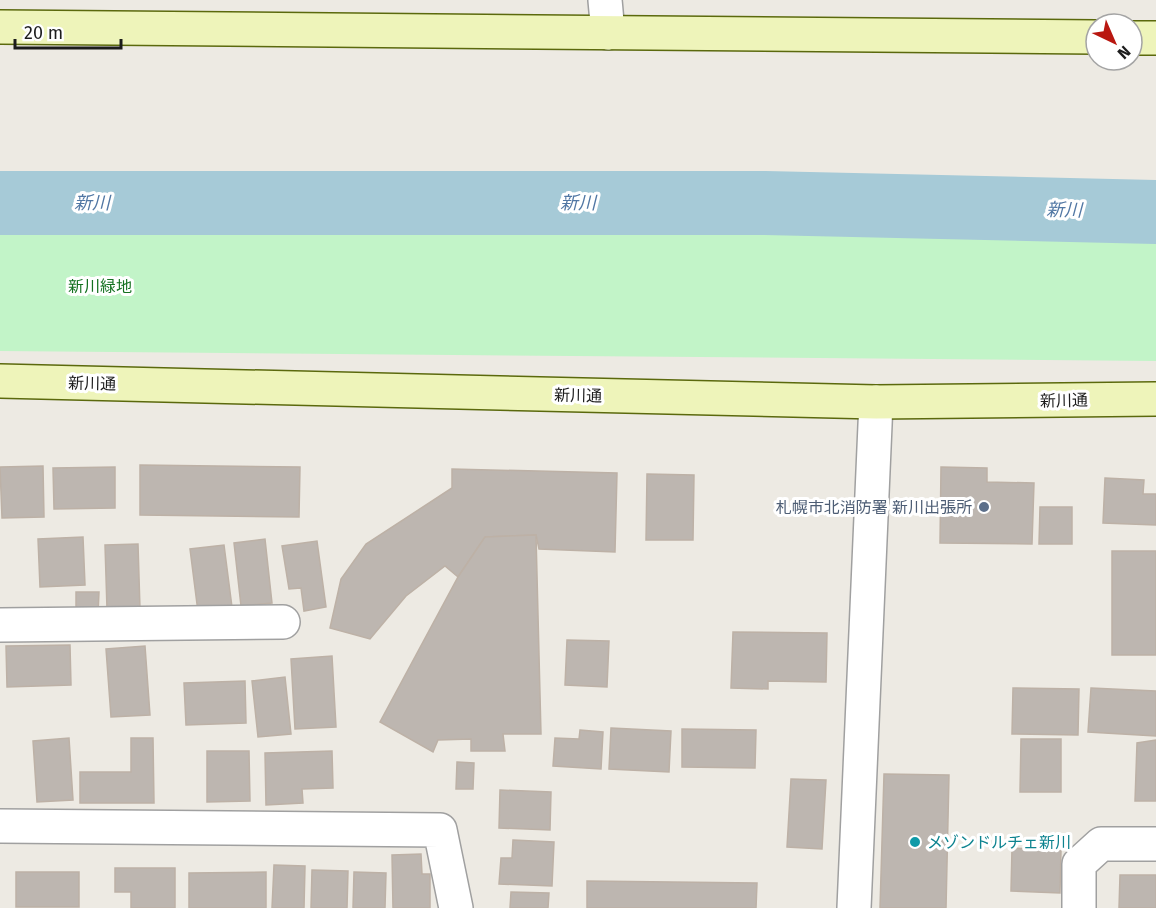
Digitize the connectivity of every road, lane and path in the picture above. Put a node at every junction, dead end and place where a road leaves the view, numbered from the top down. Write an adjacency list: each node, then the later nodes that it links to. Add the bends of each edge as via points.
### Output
1 (605, 0): 3 (street)
2 (0, 27): 3 (street)
3 (608, 33): 4 (street)
4 (1084, 37)
5 (0, 381): 7 (street, 新川通)
6 (1156, 399): 7 (street, 新川通)
7 (876, 402): 13 (street)
8 (283, 622): 9 (street)
9 (0, 625)
10 (0, 826): 12 (street, via 440,830)
11 (1156, 844): 14 (street, via 1101,844 1079,864)
12 (456, 908)
13 (854, 908)
14 (1079, 908)

